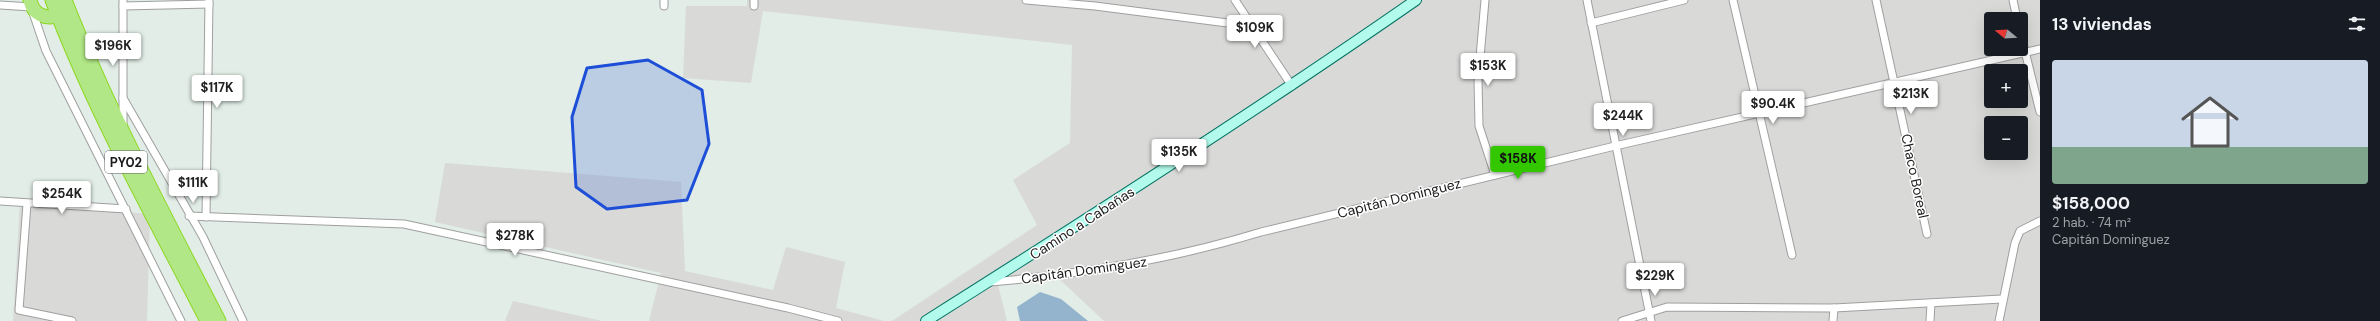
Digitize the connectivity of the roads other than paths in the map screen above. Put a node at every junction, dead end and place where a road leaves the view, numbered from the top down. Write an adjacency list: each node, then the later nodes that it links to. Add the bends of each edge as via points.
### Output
1 (52, 0): 18 (highway, PY02)
2 (66, 0): 30 (highway, PY02)
3 (1026, 0): 15 (street)
4 (1235, 0): 20 (street)
5 (1416, 0): 26 (street, Camino a Cabañas)
6 (1485, 0): 32 (street, via 1478,80 1479,126)
7 (1587, 0): 19 (street)
8 (1684, 0): 19 (street)
9 (1733, 0): 29 (street)
10 (1876, 0): 25 (street, Chaco Boreal)
11 (2013, 0): 17 (street)
12 (209, 2): 14 (street); 37 (street)
13 (31, 3): 16 (street); 18 (highway, via 39,14 48,18); 35 (street, via 46,51)
14 (123, 3): 27 (street)
15 (1095, 3): 20 (street)
16 (0, 5)
17 (2016, 12)
18 (58, 16): 48 (highway, PY02, via 98,107)
19 (1591, 23): 31 (street)
20 (1252, 26): 26 (street)
21 (2040, 49): 22 (street, Capitán Dominguez)
22 (2028, 51)
23 (2008, 56): 25 (street, Capitán Dominguez)
24 (2026, 56): 28 (street)
25 (1894, 82): 29 (street, Capitán Dominguez); 39 (street, Chaco Boreal)
26 (1292, 86): 41 (street, Camino a Cabañas)
27 (123, 98): 30 (street); 36 (street)
28 (2040, 112)
29 (1761, 113): 31 (street, Capitán Dominguez); 40 (street)
30 (122, 128): 49 (highway, PY02)
31 (1615, 146): 32 (street, Capitán Dominguez); 45 (street)
32 (1495, 175): 41 (street, Capitán Dominguez, via 1261,232 1204,249 1124,265 1039,278)
33 (0, 201): 34 (street)
34 (28, 204): 35 (street); 46 (street, via 18,310)
35 (126, 209): 47 (street)
36 (189, 216): 37 (street); 50 (street, via 203,237)
37 (206, 217): 51 (street, via 404,224 781,306)
38 (2040, 221): 42 (street, via 2020,231)
39 (1928, 234)
40 (1792, 255)
41 (991, 282): 52 (street, Camino a Cabañas)
42 (2002, 299): 43 (street); 57 (street)
43 (1931, 303): 44 (street); 56 (street)
44 (1834, 308): 45 (street, via 1667,307); 55 (street)
45 (1649, 311): 53 (street); 54 (street)
46 (72, 321)
47 (181, 321)
48 (207, 321)
49 (219, 321)
50 (244, 321)
51 (838, 321)
52 (926, 321)
53 (1622, 321)
54 (1651, 321)
55 (1834, 321)
56 (1930, 321)
57 (1999, 321)

